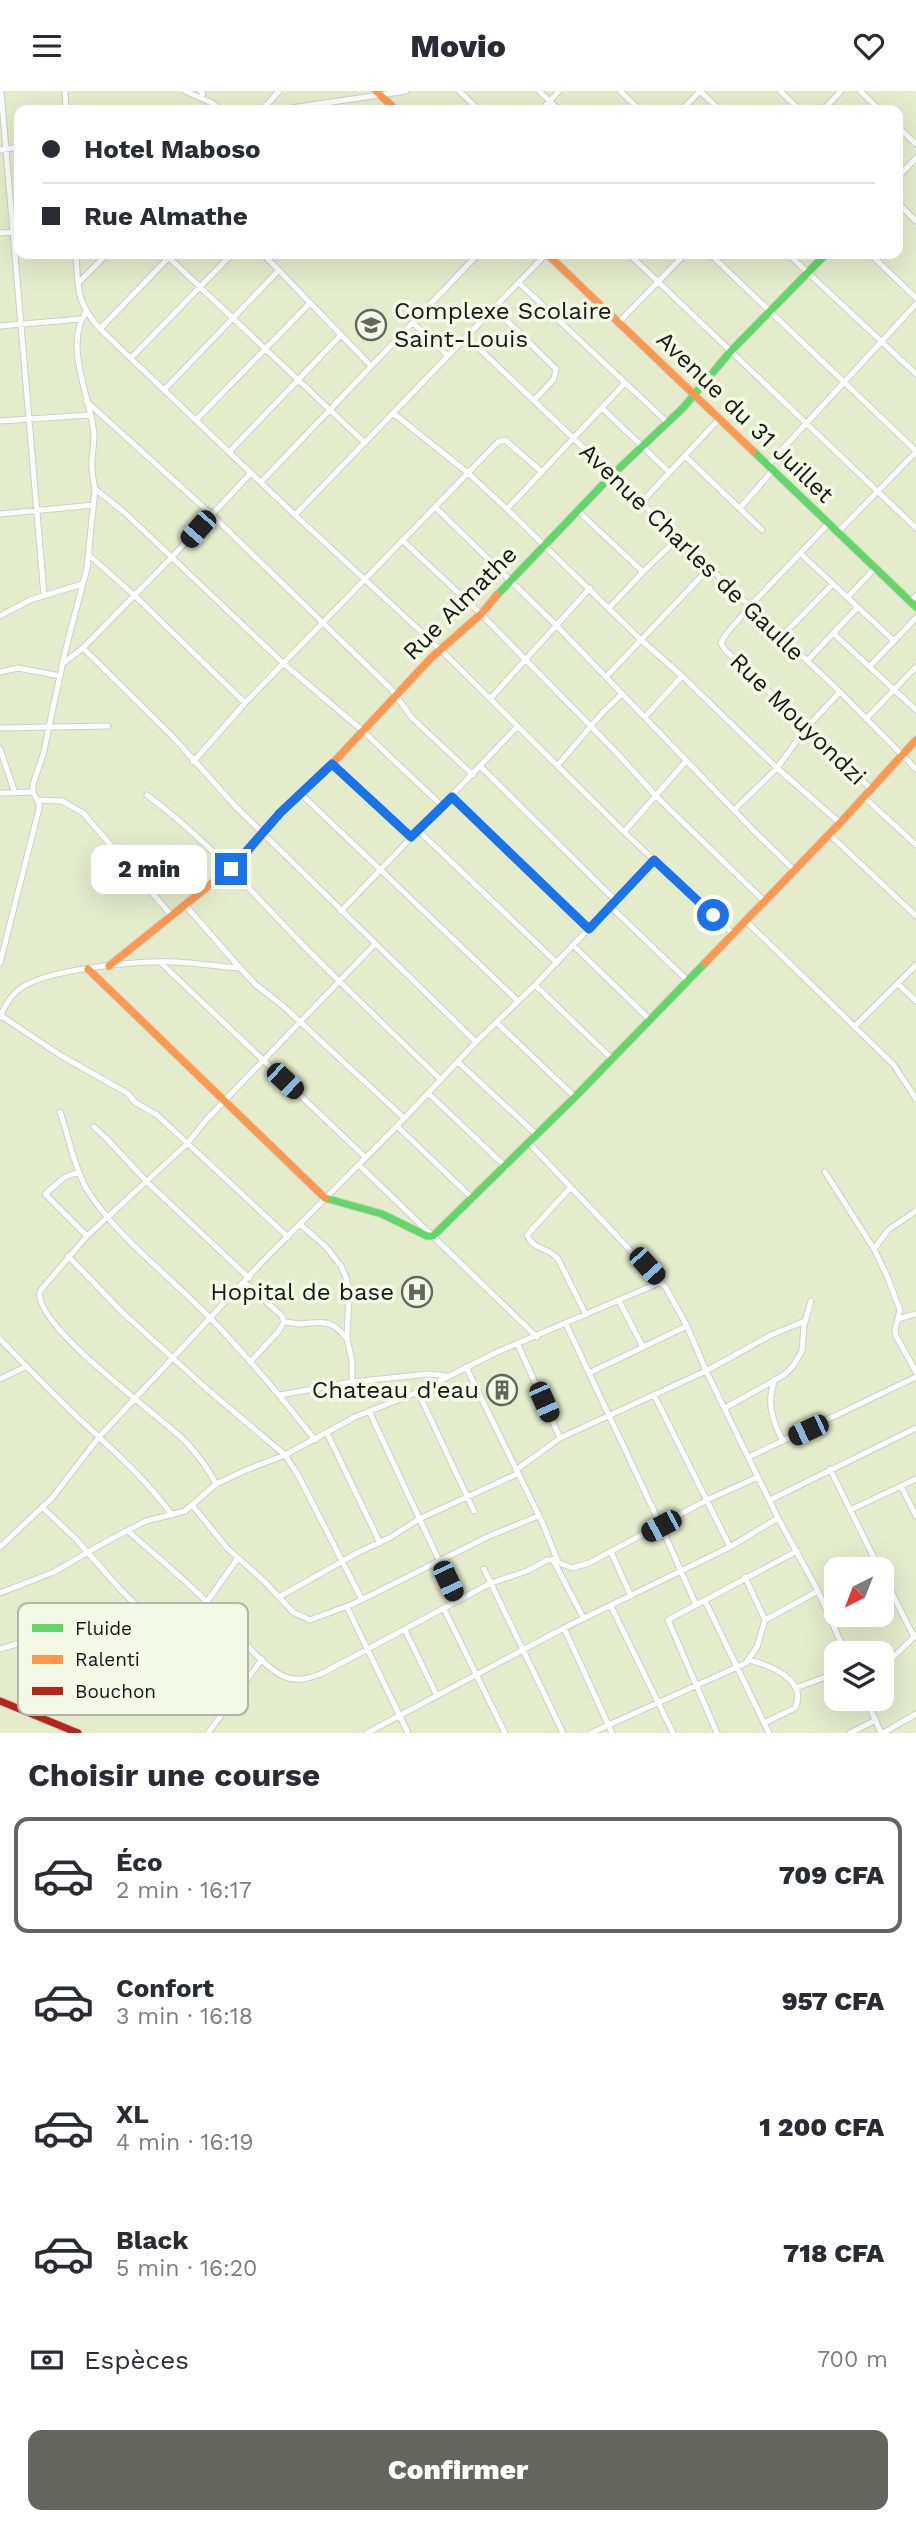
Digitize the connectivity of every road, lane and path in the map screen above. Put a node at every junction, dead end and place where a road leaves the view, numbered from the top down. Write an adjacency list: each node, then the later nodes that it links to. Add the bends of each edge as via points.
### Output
1 (1, 91): 30 (street)
2 (185, 91): 13 (street)
3 (279, 91): 17 (street)
4 (406, 91): 14 (street)
5 (459, 91): 19 (street)
6 (539, 91): 15 (street)
7 (559, 91): 15 (street)
8 (621, 91): 22 (street)
9 (700, 91): 23 (street); 24 (street)
10 (780, 91): 25 (street)
11 (841, 91): 26 (street)
12 (860, 91): 27 (street)
13 (202, 93): 16 (street)
14 (378, 93): 18 (street)
15 (550, 102): 20 (street); 21 (street)
16 (215, 105)
17 (266, 105)
18 (307, 105)
19 (474, 105)
20 (547, 105)
21 (553, 105)
22 (635, 105)
23 (687, 105)
24 (715, 105)
25 (795, 105)
26 (828, 105)
27 (875, 105)
28 (903, 132): 29 (street)
29 (916, 144)
30 (3, 149): 34 (street)
31 (916, 159): 32 (street)
32 (903, 172)
33 (903, 209): 35 (street)
34 (14, 218)
35 (916, 221)
36 (17, 259): 68 (street)
37 (76, 259): 55 (street)
38 (102, 259): 55 (street)
39 (165, 259): 70 (street)
40 (173, 259): 57 (street)
41 (227, 259): 57 (street)
42 (268, 259): 52 (street)
43 (473, 259): 67 (street)
44 (542, 259): 56 (street)
45 (552, 259): 66 (street, Avenue du 31 Juillet)
46 (634, 259): 54 (street)
47 (680, 259): 54 (street)
48 (715, 259): 63 (street)
49 (793, 259): 53 (street)
50 (821, 259): 53 (street, Rue Almathe)
51 (875, 259): 58 (street)
52 (279, 270): 59 (street); 65 (street)
53 (807, 273): 63 (street, Rue Almathe); 73 (street)
54 (658, 281): 66 (street); 75 (street)
55 (78, 283): 62 (street)
56 (519, 283): 61 (street); 82 (street)
57 (200, 287): 65 (street); 77 (street)
58 (916, 298)
59 (310, 303): 71 (street); 74 (street)
60 (916, 304): 73 (street)
61 (494, 308): 72 (street); 86 (street, via 556,369 554,379)
62 (86, 312): 64 (street); 70 (street)
63 (769, 312): 75 (street, Rue Almathe); 81 (street)
64 (81, 319): 68 (street); 85 (street, via 78,334)
65 (233, 319): 74 (street); 83 (street)
66 (619, 322): 84 (street, Avenue du 31 Juillet)
67 (413, 323): 76 (street); 78 (street)
68 (20, 324): 69 (street); 91 (street)
69 (0, 326)
70 (100, 329): 77 (street)
71 (340, 336): 78 (street); 80 (street)
72 (467, 337): 76 (street); 86 (street, Avenue Charles de Gaulle)
73 (881, 341): 79 (street); 81 (street)
74 (265, 350): 80 (street); 94 (street)
75 (730, 352): 84 (street, Rue Almathe); 96 (street)
76 (448, 356): 89 (street)
77 (131, 358): 83 (street)
78 (371, 366): 88 (street)
79 (916, 374)
80 (297, 379): 88 (street); 100 (street)
81 (844, 381): 96 (street); 101 (street)
82 (625, 383): 87 (street); 95 (street)
83 (164, 390): 94 (street)
84 (694, 394): 92 (street, Avenue du 31 Juillet); 95 (street, Rue Almathe)
85 (85, 400): 90 (street); 120 (street)
86 (534, 400): 97 (street, Avenue Charles de Gaulle)
87 (602, 408): 97 (street); 99 (street)
88 (329, 410): 98 (street); 109 (street)
89 (393, 413): 98 (street); 107 (street)
90 (90, 415): 91 (street); 110 (street)
91 (28, 419): 93 (street); 118 (street)
92 (719, 419): 102 (street); 103 (street, Avenue du 31 Juillet)
93 (0, 421)
94 (196, 421): 100 (street)
95 (668, 423): 99 (street, Rue Almathe)
96 (805, 423): 103 (street); 111 (street)
97 (573, 438): 104 (street); 108 (street, Avenue Charles de Gaulle)
98 (365, 443): 121 (street)
99 (641, 447): 105 (street); 108 (street, Rue Almathe)
100 (230, 451): 106 (street)
101 (916, 451): 111 (street)
102 (685, 456): 105 (street); 115 (street)
103 (770, 468): 115 (street); 122 (street, Avenue du 31 Juillet)
104 (542, 472): 107 (street, via 503,439); 116 (street)
105 (668, 472): 112 (street)
106 (251, 473): 109 (street); 120 (street)
107 (468, 473): 114 (street); 116 (street)
108 (612, 475): 112 (street, Avenue Charles de Gaulle); 117 (street, Rue Almathe)
109 (261, 482): 121 (street)
110 (95, 489): 113 (street); 131 (street)
111 (878, 493): 123 (street); 125 (street)
112 (641, 503): 126 (street, Avenue Charles de Gaulle)
113 (94, 505): 118 (street); 130 (street)
114 (435, 507): 127 (street); 136 (street)
115 (740, 508): 124 (street)
116 (507, 509): 128 (street)
117 (578, 510): 128 (street, Rue Almathe); 134 (street)
118 (35, 511): 119 (street); 140 (street)
119 (0, 514)
120 (211, 514): 131 (street); 150 (street)
121 (295, 516): 135 (street)
122 (829, 523): 125 (street, Avenue du 31 Juillet); 129 (street, Rue Mouyondzi)
123 (916, 529)
124 (762, 530)
125 (838, 532): 133 (street, Avenue du 31 Juillet)
126 (678, 538): 132 (street, Avenue Charles de Gaulle); 134 (street)
127 (402, 540): 135 (street); 147 (street)
128 (545, 544): 136 (street, Rue Almathe); 139 (street)
129 (801, 554): 138 (street); 144 (street, Rue Mouyondzi)
130 (89, 556): 137 (street); 141 (street)
131 (173, 557): 141 (street); 161 (street)
132 (709, 568): 144 (street, Avenue Charles de Gaulle); 154 (street)
133 (875, 568): 142 (street); 143 (street, Avenue du 31 Juillet)
134 (643, 572): 146 (street)
135 (363, 579): 150 (street); 157 (street)
136 (510, 580): 147 (street, Rue Almathe); 151 (street)
137 (82, 584): 140 (street); 160 (street)
138 (833, 584): 142 (street); 153 (street)
139 (590, 588): 146 (street); 151 (street)
140 (44, 595): 148 (street)
141 (134, 595): 156 (street); 173 (street)
142 (848, 597): 145 (street)
143 (914, 601)
144 (750, 606): 153 (street, Avenue Charles de Gaulle); 181 (street, Rue Mouyondzi, via 722,645)
145 (858, 607): 152 (street); 155 (street)
146 (609, 608): 154 (street)
147 (481, 614): 157 (street, Rue Almathe); 158 (street)
148 (0, 616)
149 (916, 618): 155 (street)
150 (322, 624): 161 (street); 171 (street)
151 (556, 625): 158 (street); 167 (street)
152 (834, 634): 159 (street); 162 (street)
153 (781, 637): 159 (street, Avenue Charles de Gaulle)
154 (640, 639): 166 (street); 167 (street)
155 (894, 641): 162 (street)
156 (83, 647): 160 (street); 188 (street)
157 (442, 651): 171 (street, Rue Almathe); 172 (street)
158 (526, 660): 172 (street); 178 (street)
159 (807, 661): 169 (street, Avenue Charles de Gaulle)
160 (62, 664): 165 (street)
161 (284, 664): 173 (street); 183 (street)
162 (870, 666): 168 (street)
163 (916, 667): 168 (street)
164 (0, 672): 165 (street, via 19,668)
165 (60, 676): 180 (street)
166 (682, 676): 175 (street); 192 (street)
167 (606, 677): 170 (street)
168 (894, 690): 174 (street); 176 (street)
169 (840, 692): 176 (street, Avenue Charles de Gaulle); 181 (street)
170 (622, 694): 175 (street); 178 (street)
171 (396, 696): 183 (street, Rue Almathe); 194 (street, via 412,718)
172 (490, 699): 179 (street)
173 (244, 703): 188 (street)
174 (916, 710)
175 (645, 717): 187 (street)
176 (866, 719): 186 (street, Avenue Charles de Gaulle)
177 (108, 726): 180 (street)
178 (590, 726): 190 (street); 201 (street)
179 (517, 727): 190 (street); 191 (street)
180 (48, 728): 182 (street); 196 (street)
181 (806, 728): 192 (street); 195 (street, Rue Mouyondzi)
182 (0, 729)
183 (363, 731): 189 (street, Rue Almathe); 205 (street)
184 (916, 740): 186 (street)
185 (0, 749): 198 (street)
186 (902, 755): 193 (street, Avenue Charles de Gaulle); 195 (street)
187 (686, 761): 201 (street); 206 (street)
188 (193, 762): 209 (street)
189 (332, 764): 199 (street, Rue Almathe); 212 (street)
190 (557, 766): 210 (street)
191 (481, 767): 194 (street); 219 (street)
192 (777, 768): 206 (street); 207 (street)
193 (916, 769)
194 (473, 775): 202 (street)
195 (871, 789): 203 (street)
196 (33, 792): 198 (street); 204 (street)
197 (0, 793): 198 (street)
198 (15, 793)
199 (301, 794): 209 (street, Rue Almathe); 216 (street)
200 (147, 795): 215 (street)
201 (656, 796): 210 (street); 218 (street)
202 (452, 797): 205 (street); 225 (street)
203 (864, 797): 207 (street); 213 (street)
204 (37, 800): 222 (street, via 62,801 83,814); 230 (street, via 37,821)
205 (442, 806): 208 (street)
206 (734, 810): 217 (street)
207 (840, 823): 211 (street)
208 (418, 830): 212 (street); 231 (street)
209 (262, 832): 215 (street, Rue Almathe); 221 (street)
210 (624, 832): 214 (street)
211 (829, 834): 217 (street); 223 (street)
212 (411, 837): 216 (street)
213 (916, 845)
214 (654, 860): 219 (street); 226 (street)
215 (231, 869): 220 (street, Rue Almathe); 237 (street)
216 (381, 869): 221 (street); 241 (street)
217 (794, 870): 218 (street)
218 (764, 901): 224 (street)
219 (614, 904): 225 (street); 236 (street)
220 (186, 906): 222 (street, Rue Almathe); 234 (street)
221 (341, 911): 227 (street)
222 (172, 916): 233 (street, Rue Almathe)
223 (916, 916)
224 (744, 919): 226 (street); 246 (street)
225 (589, 929): 228 (street)
226 (732, 933): 236 (street)
227 (375, 944): 237 (street); 247 (street)
228 (573, 945): 231 (street); 243 (street)
229 (160, 962): 233 (street); 234 (street); 249 (street)
230 (0, 963)
231 (556, 963): 239 (street)
232 (916, 965): 238 (street)
233 (109, 966): 235 (street)
234 (240, 968): 245 (street)
235 (88, 969): 242 (street, via 24,986); 257 (street)
236 (687, 980): 243 (street)
237 (339, 981): 245 (street); 251 (street)
238 (898, 984): 240 (street); 246 (street)
239 (535, 985): 241 (street); 248 (street)
240 (916, 1000)
241 (518, 1001): 244 (street)
242 (0, 1016): 264 (street, via 127,1093)
243 (649, 1019): 248 (street)
244 (496, 1022): 247 (street); 255 (street)
245 (302, 1023): 249 (street); 259 (street)
246 (854, 1027): 253 (street)
247 (476, 1042): 250 (street)
248 (611, 1058): 255 (street)
249 (264, 1062): 257 (street); 265 (street)
250 (458, 1062): 251 (street); 262 (street)
251 (441, 1080): 254 (street)
252 (916, 1080): 253 (street)
253 (909, 1086): 256 (street)
254 (428, 1093): 259 (street); 267 (street)
255 (575, 1097): 262 (street)
256 (916, 1099)
257 (224, 1102): 264 (street); 272 (street)
258 (60, 1112): 268 (street)
259 (404, 1118): 260 (street)
260 (397, 1126): 265 (street); 273 (street)
261 (94, 1127): 270 (street)
262 (537, 1135): 263 (street)
263 (529, 1143): 267 (street); 271 (street)
264 (187, 1144): 270 (street); 279 (street)
265 (365, 1157): 266 (street)
266 (359, 1165): 272 (street); 278 (street)
267 (506, 1167): 273 (street)
268 (79, 1171): 275 (street); 277 (street, via 44,1194)
269 (825, 1172): 280 (street)
270 (147, 1182): 275 (street); 282 (street)
271 (570, 1188): 283 (street); 287 (street, via 527,1235 533,1245 558,1258)
272 (325, 1198): 276 (street); 278 (street, via 382,1214)
273 (473, 1199): 278 (street)
274 (916, 1211): 280 (street, via 888,1230)
275 (109, 1217): 277 (street); 288 (street)
276 (300, 1224): 279 (street); 296 (street, via 326,1247 348,1280)
277 (87, 1236): 281 (street)
278 (433, 1236): 294 (street)
279 (288, 1237): 282 (street)
280 (874, 1249): 289 (street, via 897,1300)
281 (68, 1256): 299 (street); 314 (street, via 40,1291 40,1305 89,1361)
282 (246, 1280): 288 (street); 291 (street)
283 (661, 1282): 284 (street); 293 (street)
284 (619, 1301): 287 (street); 298 (street)
285 (811, 1301): 290 (street)
286 (916, 1314): 289 (street)
287 (586, 1315): 292 (street)
288 (211, 1318): 299 (street); 300 (street)
289 (898, 1319): 304 (street, via 896,1336)
290 (806, 1321): 303 (street); 309 (street, via 799,1358)
291 (284, 1322): 296 (street, via 320,1321 336,1327); 300 (street)
292 (566, 1324): 294 (street); 305 (street)
293 (687, 1326): 298 (street); 303 (street)
294 (537, 1337): 297 (street)
295 (0, 1339): 301 (street)
296 (347, 1339): 310 (street)
297 (518, 1345): 302 (street); 321 (street)
298 (643, 1347): 305 (street)
299 (173, 1358): 314 (street); 324 (street)
300 (250, 1362): 312 (street)
301 (26, 1367): 308 (street); 320 (street)
302 (466, 1367): 306 (street); 327 (street)
303 (706, 1371): 313 (street); 315 (street)
304 (916, 1372)
305 (590, 1373): 317 (street)
306 (447, 1376): 310 (street); 311 (street)
307 (916, 1377): 323 (street)
308 (0, 1379)
309 (775, 1379): 315 (street); 323 (street, via 770,1412)
310 (352, 1382): 312 (street)
311 (418, 1392): 316 (street); 332 (street)
312 (280, 1395): 322 (street)
313 (654, 1395): 317 (street); 333 (street)
314 (136, 1399): 320 (street); 330 (street, via 184,1440 208,1467)
315 (725, 1408): 325 (street)
316 (369, 1411): 319 (street); 343 (street)
317 (611, 1416): 321 (street); 344 (street)
318 (916, 1428): 326 (street)
319 (327, 1433): 322 (street); 346 (street)
320 (99, 1437): 336 (street); 339 (street, via 145,1481)
321 (560, 1438): 327 (street)
322 (315, 1440): 324 (street)
323 (783, 1441): 325 (street)
324 (285, 1455): 330 (street); 356 (street)
325 (749, 1457): 328 (street)
326 (830, 1469): 334 (street); 337 (street)
327 (517, 1472): 332 (street); 340 (street)
328 (758, 1477): 333 (street); 334 (street)
329 (916, 1479): 331 (street)
330 (216, 1484): 335 (street)
331 (901, 1486): 337 (street); 341 (street)
332 (467, 1496): 338 (street); 343 (street)
333 (707, 1500): 344 (street); 347 (street)
334 (770, 1500): 342 (street)
335 (192, 1506): 339 (street); 353 (street)
336 (42, 1507): 348 (street); 351 (street)
337 (850, 1510): 352 (street)
338 (474, 1511)
339 (172, 1515): 345 (street)
340 (538, 1516): 354 (street); 355 (street)
341 (916, 1516)
342 (778, 1518): 347 (street); 349 (street)
343 (419, 1519): 346 (street); 354 (street)
344 (661, 1526): 350 (street); 358 (street)
345 (128, 1531): 351 (street); 369 (street)
346 (380, 1543): 356 (street)
347 (730, 1546): 358 (street)
348 (0, 1547)
349 (797, 1551): 359 (street); 361 (street)
350 (611, 1552): 355 (street, via 572,1568); 363 (street)
351 (88, 1553): 362 (street); 370 (street)
352 (874, 1557)
353 (238, 1558): 365 (street); 369 (street)
354 (439, 1560): 366 (street); 367 (street)
355 (555, 1561): 360 (street); 375 (street)
356 (344, 1562): 365 (street); 366 (street)
357 (484, 1569): 360 (street)
358 (681, 1570): 363 (street); 371 (street)
359 (745, 1577): 368 (street); 376 (street)
360 (491, 1583): 367 (street); 385 (street)
361 (818, 1591): 376 (street); 380 (street)
362 (0, 1593)
363 (631, 1596): 372 (street)
364 (894, 1596): 379 (street)
365 (279, 1597): 373 (street, via 298,1616 310,1620)
366 (362, 1599): 373 (street)
367 (458, 1601): 374 (street)
368 (705, 1601): 371 (street); 389 (street)
369 (207, 1602)
370 (134, 1603)
371 (696, 1605): 393 (street, via 667,1621)
372 (611, 1606): 375 (street); 397 (street)
373 (347, 1607): 384 (street)
374 (444, 1609): 378 (street); 390 (street)
375 (584, 1619): 377 (street)
376 (765, 1620): 388 (street)
377 (564, 1628): 385 (street); 406 (street)
378 (405, 1630): 384 (street); 395 (street)
379 (915, 1636): 386 (street)
380 (840, 1641)
381 (18, 1644): 383 (street)
382 (248, 1644): 387 (street)
383 (0, 1649)
384 (366, 1650): 387 (street, via 306,1679 284,1677); 403 (street)
385 (524, 1651): 390 (street); 412 (street)
386 (894, 1656)
387 (262, 1659): 391 (street)
388 (750, 1660): 389 (street); 394 (street, via 780,1672)
389 (735, 1666): 393 (street); 405 (street)
390 (477, 1676): 395 (street); 411 (street)
391 (248, 1678)
392 (824, 1678): 394 (street)
393 (696, 1685): 397 (street); 416 (street)
394 (796, 1688): 405 (street, via 795,1708)
395 (437, 1696): 403 (street)
396 (0, 1701): 398 (street)
397 (658, 1703): 406 (street); 415 (street)
398 (18, 1708)
399 (872, 1711): 404 (street)
400 (916, 1714): 419 (street)
401 (34, 1715): 407 (street)
402 (221, 1715): 408 (street)
403 (399, 1716): 409 (street); 410 (street)
404 (876, 1720): 418 (street); 419 (street)
405 (764, 1723): 417 (street)
406 (608, 1725): 413 (street); 414 (street)
407 (78, 1733)
408 (208, 1733)
409 (367, 1733)
410 (408, 1733)
411 (505, 1733)
412 (563, 1733)
413 (591, 1733)
414 (612, 1733)
415 (673, 1733)
416 (717, 1733)
417 (769, 1733)
418 (850, 1733)
419 (882, 1733)

